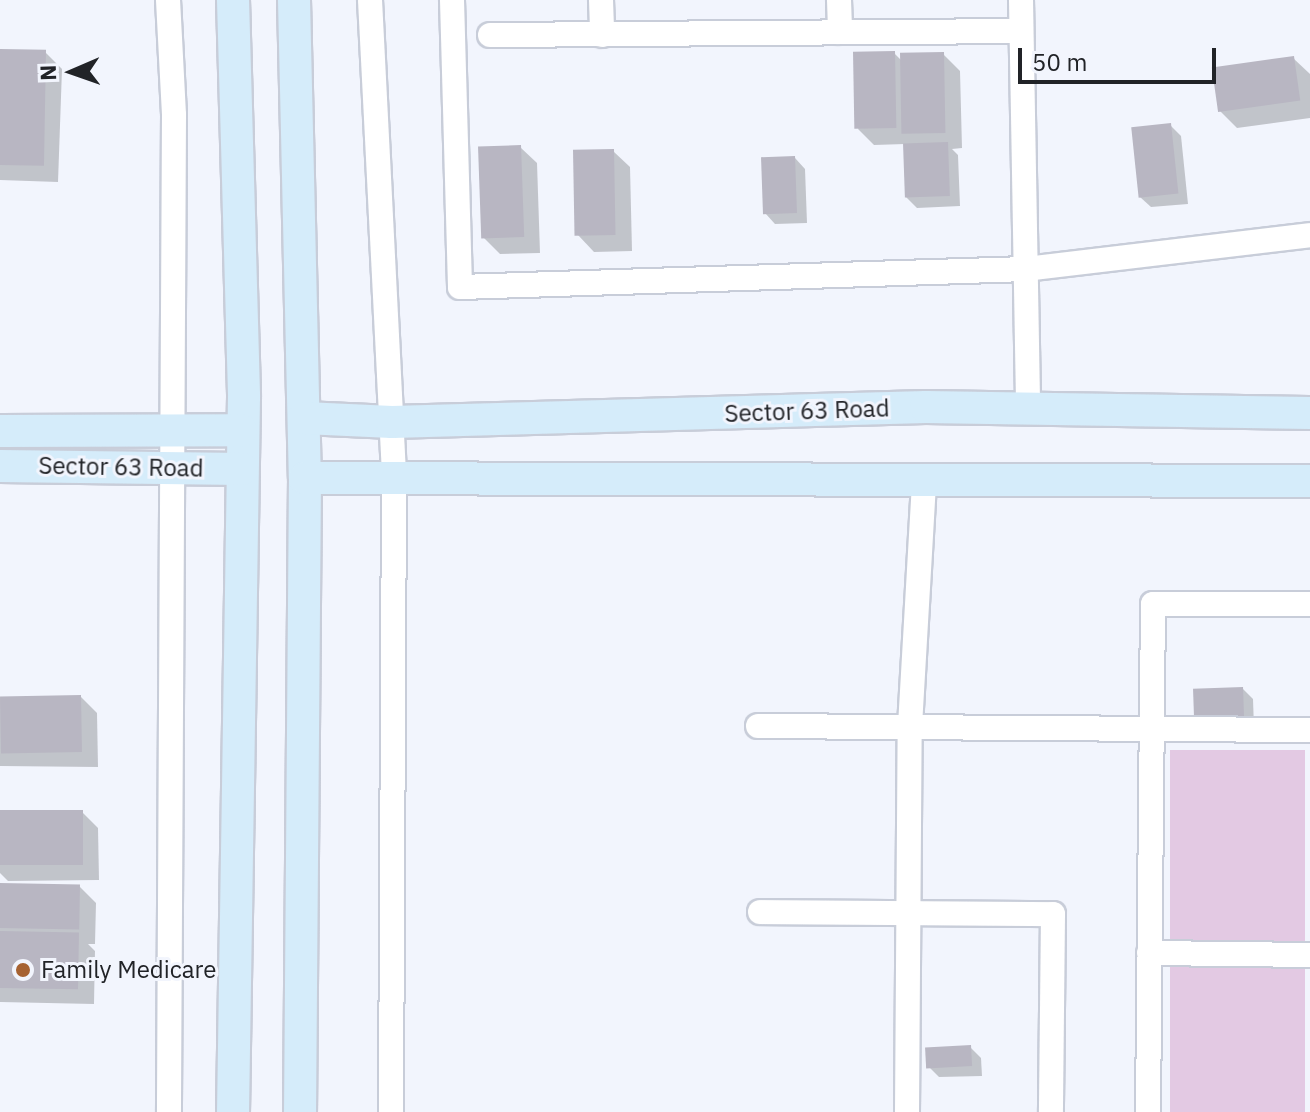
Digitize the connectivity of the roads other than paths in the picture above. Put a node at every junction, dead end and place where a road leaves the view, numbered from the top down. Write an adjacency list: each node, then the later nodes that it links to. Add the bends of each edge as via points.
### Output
1 (168, 0): 21 (street, via 174,115)
2 (233, 0): 19 (street)
3 (294, 0): 17 (street)
4 (370, 0): 18 (street)
5 (452, 0): 14 (street, via 460,287)
6 (601, 0): 12 (street)
7 (839, 0): 10 (street)
8 (1021, 0): 9 (street)
9 (1021, 31): 10 (street); 14 (street)
10 (840, 32): 12 (street)
11 (490, 35): 12 (street)
12 (602, 35)
13 (1310, 235): 14 (street)
14 (1026, 269): 15 (street)
15 (1028, 409): 16 (street, Sector 63 Road); 18 (street, Sector 63 Road, via 926,407)
16 (1310, 413)
17 (304, 418): 18 (street, Sector 63 Road); 26 (street)
18 (392, 422): 25 (street)
19 (241, 430): 21 (street, Sector 63 Road); 24 (street)
20 (0, 431): 21 (street, Sector 63 Road)
21 (173, 431): 23 (street)
22 (0, 466): 23 (street, Sector 63 Road)
23 (172, 468): 24 (street, Sector 63 Road); 38 (street)
24 (242, 469): 39 (street)
25 (394, 476): 26 (street); 27 (street); 41 (street)
26 (305, 478): 40 (street)
27 (924, 481): 28 (street); 31 (street)
28 (1310, 481)
29 (1310, 604): 32 (street, via 1153,604)
30 (758, 726): 31 (street)
31 (910, 726): 32 (street); 35 (street)
32 (1150, 729): 33 (street); 36 (street)
33 (1310, 730)
34 (760, 912): 35 (street)
35 (909, 912): 42 (street); 43 (street, via 1053,914)
36 (1149, 953): 37 (street); 44 (street)
37 (1310, 955)
38 (169, 1112)
39 (233, 1112)
40 (300, 1112)
41 (391, 1112)
42 (907, 1112)
43 (1051, 1112)
44 (1148, 1112)

